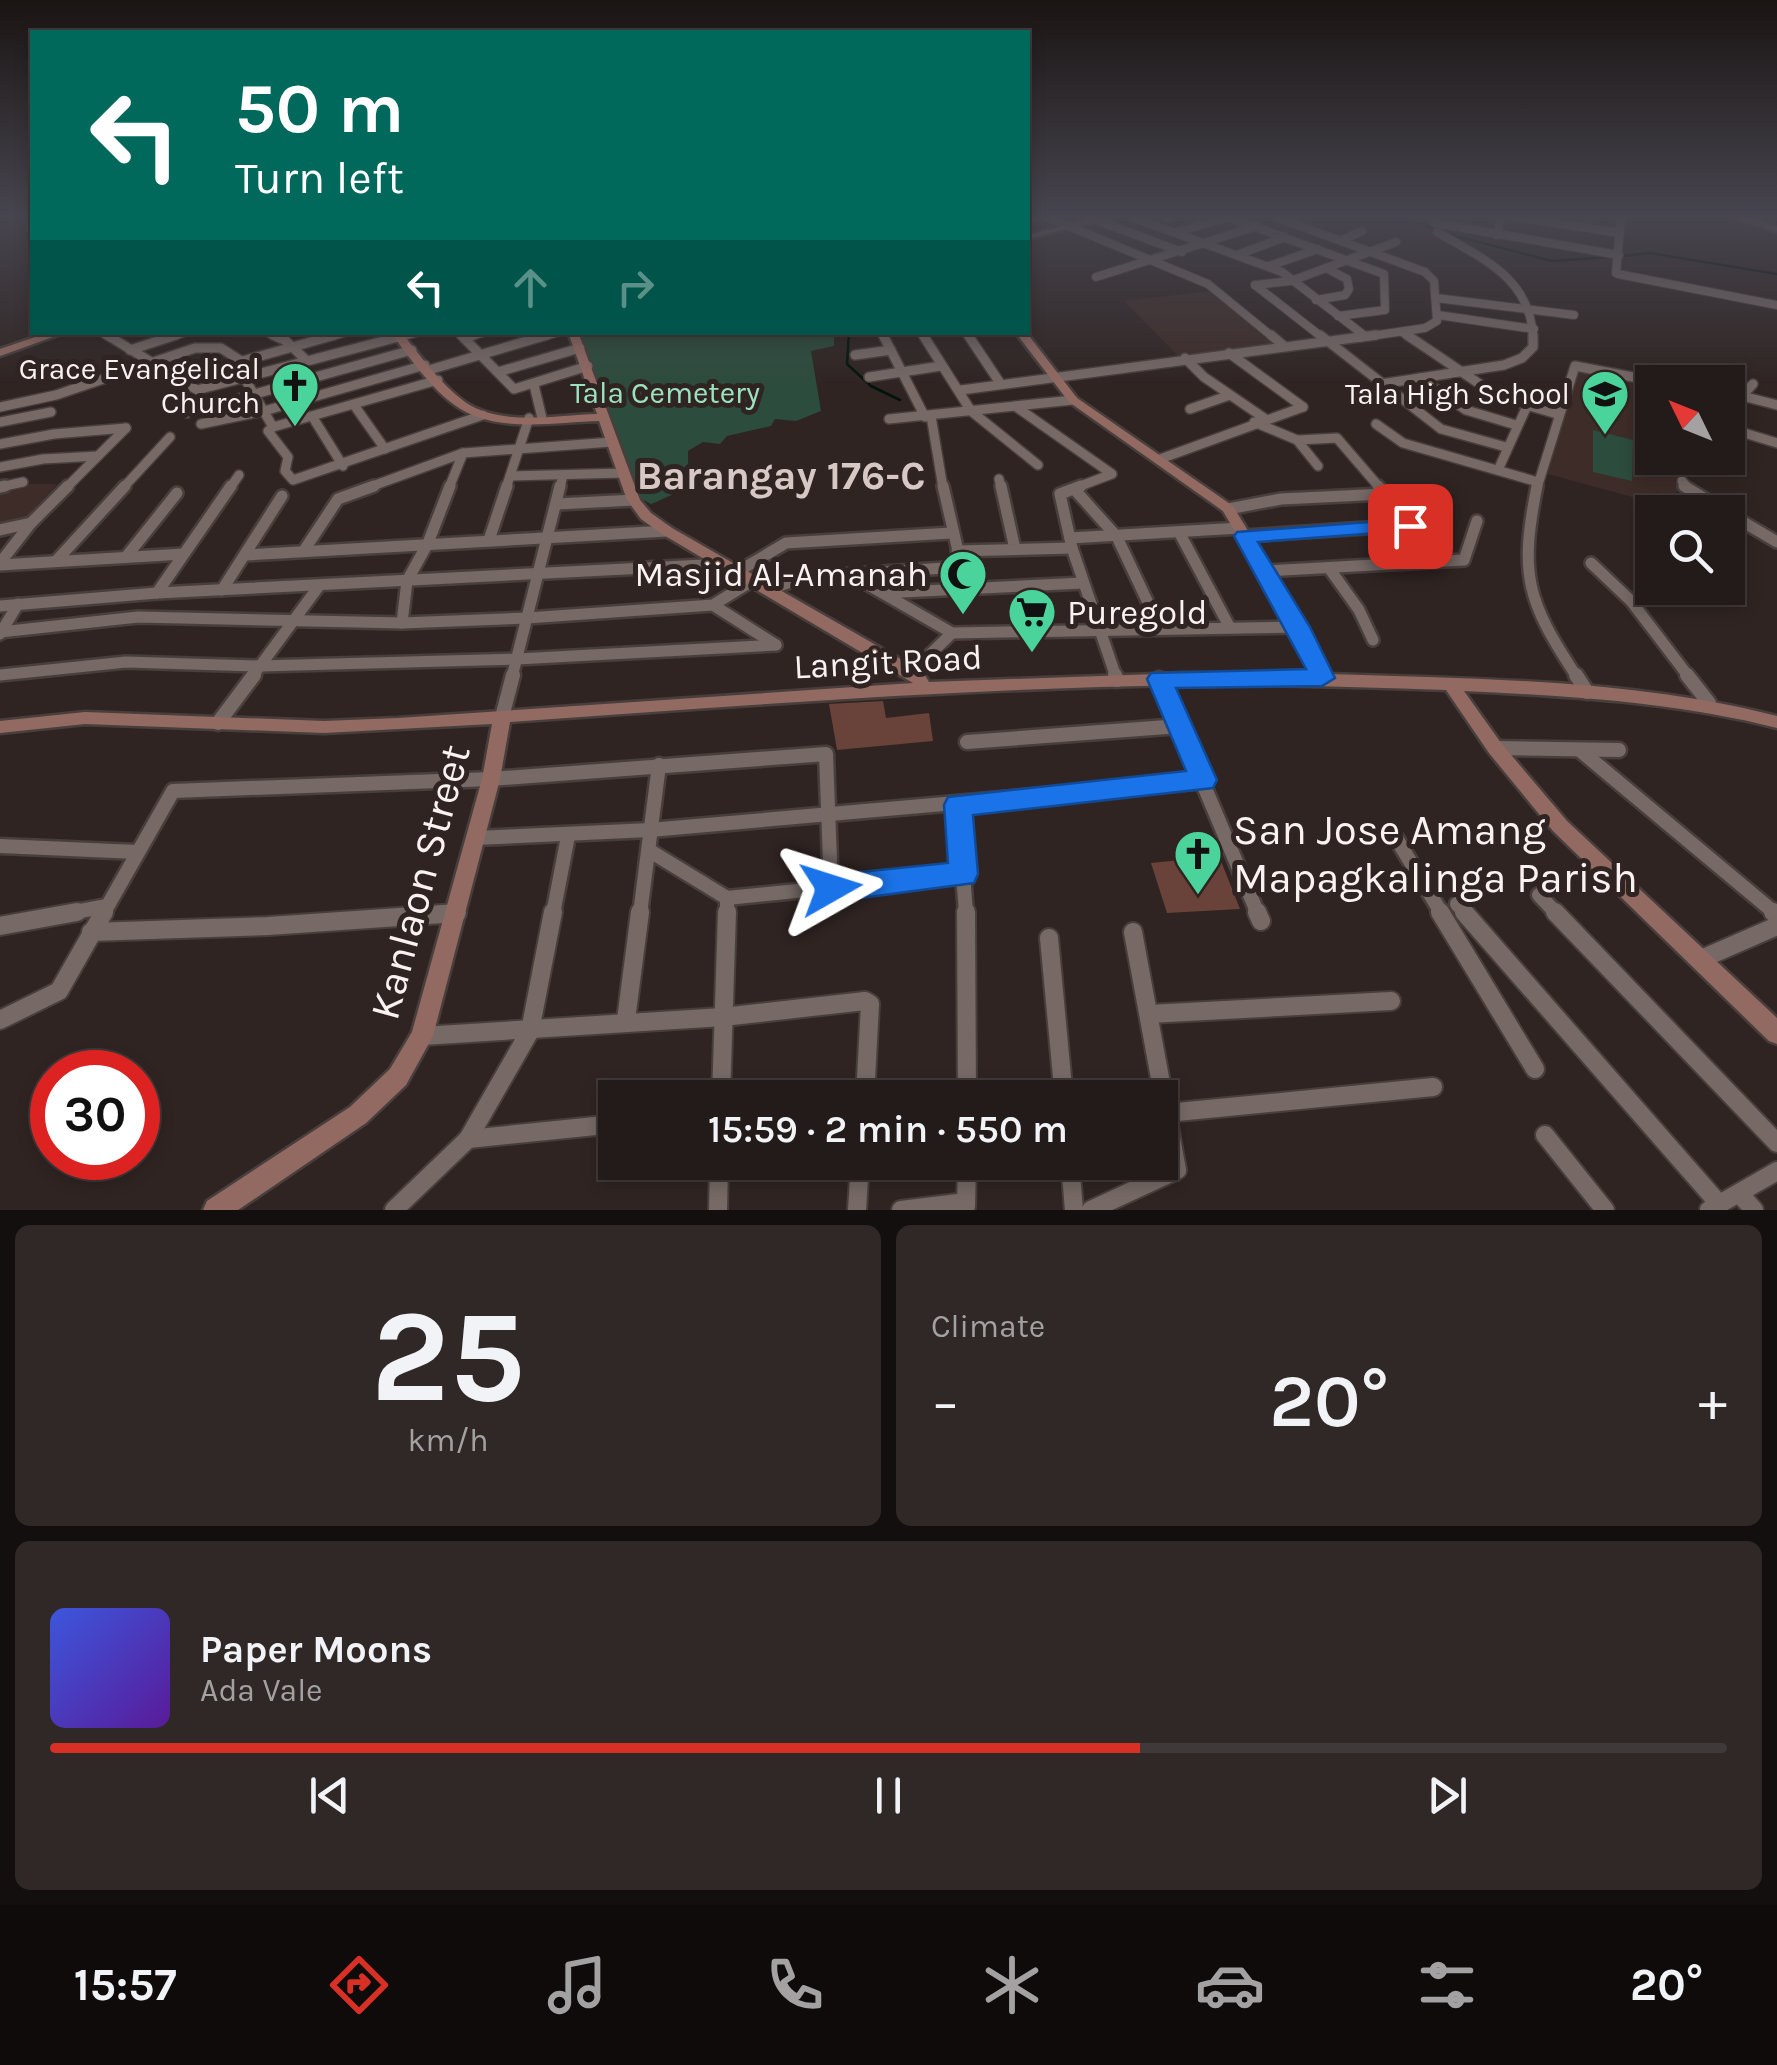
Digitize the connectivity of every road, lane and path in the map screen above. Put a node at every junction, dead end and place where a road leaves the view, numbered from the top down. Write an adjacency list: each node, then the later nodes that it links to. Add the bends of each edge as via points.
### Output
1 (1111, 273): 10 (street)
2 (1182, 273): 39 (street, via 1216,289)
3 (1280, 273): 11 (street)
4 (1311, 273): 11 (street)
5 (1336, 273): 13 (street, via 1350,289)
6 (1383, 273): 18 (street, via 1387,307)
7 (1425, 273): 12 (street)
8 (1507, 273): 15 (street)
9 (1619, 273): 14 (street)
10 (1096, 278)
11 (1291, 281): 13 (street); 37 (street, via 1255,285)
12 (1436, 298): 15 (street); 17 (street)
13 (1316, 300): 18 (street)
14 (1777, 305)
15 (1528, 309): 16 (street); 19 (street)
16 (1574, 314)
17 (1438, 315): 19 (street); 20 (street, via 1432,325)
18 (1338, 316): 35 (street)
19 (1534, 329): 57 (street, via 1533,347 1522,358)
20 (1402, 332): 35 (street); 57 (street)
21 (53, 335): 44 (street)
22 (105, 335): 36 (street)
23 (122, 335): 36 (street)
24 (177, 335): 41 (street)
25 (272, 335): 38 (street)
26 (333, 335): 38 (street)
27 (397, 335): 42 (street); 50 (street)
28 (549, 335): 47 (street)
29 (574, 335): 40 (street)
30 (883, 335): 43 (street)
31 (924, 335): 53 (street)
32 (968, 335): 64 (street)
33 (1022, 335): 58 (street)
34 (462, 336): 47 (street)
35 (1364, 336): 37 (street)
36 (111, 339): 41 (street)
37 (1326, 340): 39 (street); 66 (street)
38 (292, 346): 49 (street); 50 (street)
39 (1284, 346): 45 (street)
40 (580, 348): 52 (street); 55 (street)
41 (130, 350): 51 (street)
42 (412, 350): 54 (street); 70 (street)
43 (891, 350): 46 (street); 56 (street)
44 (0, 353)
45 (1229, 353): 48 (street); 91 (street, via 1304,406)
46 (854, 354)
47 (481, 356): 54 (street); 55 (street)
48 (1185, 358): 58 (street); 71 (street)
49 (242, 361): 51 (street, via 208,347); 62 (street)
50 (306, 361): 63 (street)
51 (151, 363): 62 (street); 76 (street)
52 (588, 366): 65 (street); 87 (street)
53 (942, 366): 56 (street); 68 (street)
54 (431, 372): 74 (street); 80 (street); 85 (street)
55 (498, 372): 65 (street, via 514,389)
56 (902, 372): 59 (street); 88 (street)
57 (1462, 373): 61 (street); 78 (street)
58 (1053, 376): 64 (street); 73 (street)
59 (868, 377)
60 (1635, 377): 84 (street, via 1575,365)
61 (1420, 378): 66 (street); 95 (street, via 1462,408)
62 (179, 379): 63 (street, via 197,390)
63 (245, 379): 70 (street)
64 (1000, 383): 68 (street)
65 (534, 384): 89 (street)
66 (1381, 384): 103 (street, via 1441,429)
67 (1753, 384): 69 (street)
68 (961, 390): 83 (street)
69 (1745, 393)
70 (254, 395): 80 (street); 82 (street)
71 (1230, 396): 79 (street); 91 (street)
72 (1745, 397): 75 (street)
73 (1073, 400): 77 (street); 108 (street)
74 (354, 405): 86 (street); 104 (street)
75 (1777, 405)
76 (0, 406)
77 (1015, 406): 83 (street); 123 (street, via 1112,474)
78 (1527, 406): 84 (street); 95 (street)
79 (1190, 408)
80 (264, 411): 93 (street); 96 (street)
81 (51, 412): 92 (street)
82 (187, 412)
83 (971, 412): 88 (street); 109 (street)
84 (1557, 414): 121 (street)
85 (483, 415): 89 (street); 104 (street)
86 (312, 416): 96 (street); 110 (street)
87 (602, 417): 89 (street); 100 (street)
88 (928, 417): 90 (street); 138 (street)
89 (535, 418): 105 (street)
90 (888, 419)
91 (1259, 420): 99 (street); 108 (street)
92 (0, 422)
93 (201, 424)
94 (1376, 424): 113 (street, via 1403,443)
95 (1516, 425): 103 (street)
96 (273, 427): 110 (street, via 268,431 288,457 288,479)
97 (1745, 433): 101 (street)
98 (170, 437): 151 (street)
99 (1297, 440): 111 (street); 125 (street, via 1336,437)
100 (612, 442): 105 (street); 114 (street)
101 (1777, 443)
102 (0, 444): 107 (street, via 126,428)
103 (1506, 447): 113 (street)
104 (385, 449): 110 (street)
105 (519, 449): 106 (street); 117 (street)
106 (463, 453): 144 (street); 146 (street, via 338,499)
107 (98, 456): 112 (street); 132 (street)
108 (1160, 459): 130 (street)
109 (1038, 465)
110 (343, 466)
111 (1318, 466)
112 (0, 467)
113 (1498, 470): 121 (street)
114 (624, 473): 116 (street); 128 (street)
115 (239, 474): 148 (street)
116 (563, 474): 117 (street); 129 (street)
117 (510, 476): 141 (street)
118 (999, 479): 145 (street)
119 (1682, 481): 126 (street)
120 (24, 482): 122 (street)
121 (1538, 482): 191 (street, via 1527,580 1532,601)
122 (0, 487)
123 (1075, 490): 140 (street); 143 (street, via 1060,494)
124 (178, 493): 150 (street)
125 (1385, 494): 130 (street); 137 (street, via 1410,526)
126 (1696, 495)
127 (282, 496): 149 (street)
128 (634, 500): 129 (street); 135 (street)
129 (557, 504): 139 (street)
130 (1228, 509): 137 (street)
131 (1476, 521): 156 (street, via 1464,560)
132 (31, 523): 134 (street); 153 (street)
133 (1745, 523): 142 (street)
134 (0, 530)
135 (667, 532): 139 (street); 155 (street)
136 (1179, 532): 137 (street); 140 (street); 175 (street)
137 (1242, 532): 157 (street)
138 (952, 533): 147 (street); 155 (street, via 786,543)
139 (549, 536): 141 (street); 159 (street)
140 (1120, 536): 143 (street); 178 (street)
141 (489, 540): 144 (street)
142 (1777, 542)
143 (1071, 543): 145 (street); 162 (street)
144 (428, 544): 146 (street); 160 (street)
145 (1016, 548): 147 (street)
146 (305, 550): 149 (street)
147 (957, 551): 154 (street)
148 (182, 554): 150 (street); 167 (street)
149 (245, 555): 164 (street)
150 (126, 556): 151 (street)
151 (57, 560): 153 (street)
152 (1591, 563): 192 (street, via 1631,601)
153 (0, 564)
154 (962, 567): 158 (street); 166 (street)
155 (730, 568): 159 (street); 161 (street)
156 (1329, 568): 157 (street); 181 (street)
157 (1266, 571): 176 (street)
158 (851, 575): 165 (street, via 797,579); 168 (street)
159 (538, 576): 160 (street); 172 (street)
160 (407, 581): 163 (street); 174 (street)
161 (752, 581): 165 (street); 170 (street)
162 (1083, 583): 166 (street); 177 (street)
163 (319, 586): 164 (street); 173 (street)
164 (222, 590): 167 (street)
165 (768, 590): 184 (street)
166 (967, 590): 168 (street)
167 (157, 593): 169 (street)
168 (883, 594): 180 (street)
169 (18, 604): 171 (street); 179 (street)
170 (713, 605): 172 (street); 182 (street, via 776,645)
171 (0, 606)
172 (527, 618): 174 (street); 182 (street)
173 (292, 621): 174 (street); 179 (street, via 138,617); 183 (street)
174 (402, 623)
175 (1229, 626): 176 (street); 178 (street)
176 (1298, 627): 186 (street)
177 (1102, 628): 178 (street); 180 (street); 188 (street)
178 (1160, 628)
179 (1, 632)
180 (952, 633): 184 (street)
181 (1372, 640)
182 (517, 659): 183 (street); 193 (street)
183 (260, 666): 185 (street, via 126,662); 195 (street)
184 (912, 672): 190 (street)
185 (0, 675)
186 (1322, 678): 187 (street, Langit Road); 189 (street, Langit Road)
187 (1159, 679): 188 (street, Langit Road); 196 (street)
188 (1117, 680): 190 (street, Langit Road)
189 (1451, 684): 191 (street, Langit Road); 199 (street)
190 (924, 688): 193 (street, Langit Road)
191 (1587, 692): 192 (street, Langit Road)
192 (1708, 704): 194 (street, Langit Road)
193 (502, 717): 195 (street, Langit Road, via 324,726); 203 (street, Kanlaon Street)
194 (1777, 722)
195 (218, 723): 197 (street, Langit Road, via 85,718)
196 (1180, 726): 198 (street); 204 (street)
197 (0, 727)
198 (967, 742)
199 (1495, 748): 201 (street); 228 (street, via 1560,826)
200 (1619, 750): 201 (street)
201 (1581, 751): 221 (street)
202 (659, 765): 203 (street); 206 (street, via 826,754); 207 (street)
203 (490, 779): 210 (street, Kanlaon Street); 213 (street, via 173,791)
204 (1204, 780): 205 (street); 222 (street)
205 (958, 805): 206 (street); 214 (street)
206 (830, 812): 207 (street); 215 (street)
207 (650, 830): 209 (street); 212 (street)
208 (1392, 833): 237 (street)
209 (568, 836): 210 (street); 234 (street)
210 (475, 838): 220 (street, Kanlaon Street)
211 (0, 846): 213 (street)
212 (650, 851): 217 (street); 233 (street)
213 (137, 852): 219 (street)
214 (963, 874): 215 (street); 240 (street)
215 (831, 888): 217 (street)
216 (1538, 895): 248 (street)
217 (727, 898): 231 (street)
218 (1457, 904): 257 (street)
219 (107, 906): 223 (street); 225 (street)
220 (457, 912): 225 (street); 236 (street, Kanlaon Street)
221 (1777, 915)
222 (1261, 921)
223 (0, 926)
224 (1777, 926): 228 (street)
225 (92, 932): 232 (street, via 59,991)
226 (1133, 932): 230 (street)
227 (1050, 938): 241 (street)
228 (1699, 960): 235 (street)
229 (1391, 1001): 230 (street)
230 (1148, 1014): 242 (street)
231 (723, 1017): 233 (street); 238 (street); 239 (street, via 868,1001)
232 (0, 1020)
233 (626, 1020): 234 (street)
234 (530, 1030): 236 (street); 247 (street)
235 (1777, 1033)
236 (422, 1036): 258 (street, Kanlaon Street, via 398,1076 358,1116)
237 (1535, 1069)
238 (721, 1080)
239 (866, 1080)
240 (967, 1080)
241 (1062, 1080)
242 (1161, 1080)
243 (1432, 1087): 244 (street)
244 (1178, 1112)
245 (598, 1126): 247 (street)
246 (1545, 1134): 265 (street)
247 (468, 1139): 259 (street)
248 (1777, 1143)
249 (1777, 1171): 255 (street)
250 (719, 1180): 260 (street)
251 (859, 1180): 261 (street)
252 (966, 1180): 256 (street)
253 (1072, 1180): 263 (street)
254 (1155, 1180): 264 (street)
255 (1739, 1193): 257 (street); 266 (street)
256 (966, 1206): 262 (street)
257 (1715, 1208)
258 (216, 1210)
259 (394, 1210)
260 (718, 1210)
261 (857, 1210)
262 (901, 1210)
263 (1074, 1210)
264 (1090, 1210)
265 (1604, 1210)
266 (1754, 1210)

